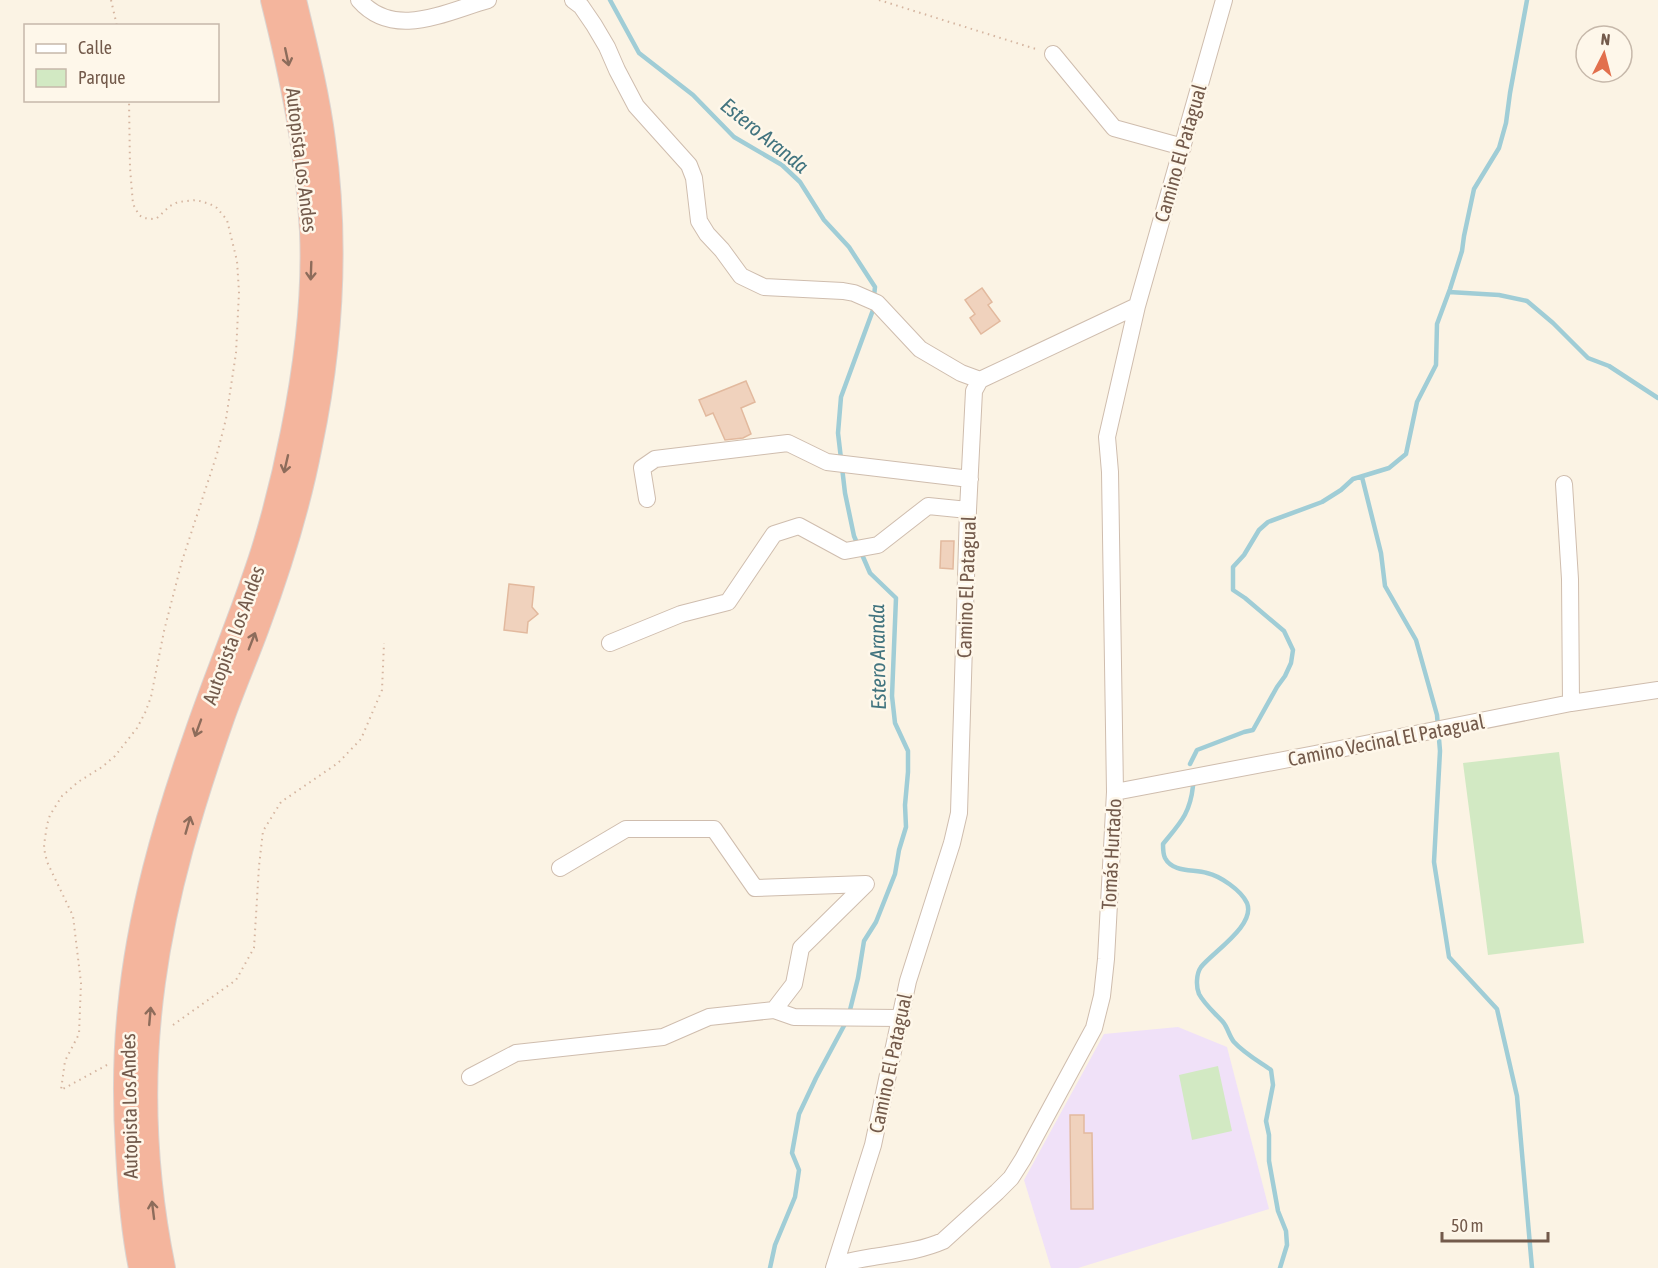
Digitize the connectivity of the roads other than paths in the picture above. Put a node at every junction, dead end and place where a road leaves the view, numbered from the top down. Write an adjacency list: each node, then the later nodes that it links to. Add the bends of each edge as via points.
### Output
1 (273, 0): 24 (highway, Autopista Los Andes, one-way to 24, via 298,111 308,179 312,236 308,328 293,433 271,526 181,778 138,949 127,1040 126,1102 131,1196)
2 (294, 0): 25 (highway, Autopista Los Andes, one-way to 2, via 146,1120 148,1040 156,962 195,800 295,511 311,441 327,333 331,244 326,164)
3 (359, 0): 4 (street, via 372,12 404,22)
4 (488, 0)
5 (573, 0): 10 (street, via 594,25 636,106 689,165 699,221 741,276 764,287 843,291 877,303 920,349 961,374)
6 (1224, 0): 8 (street, Camino El Patagual)
7 (1053, 54): 8 (street, via 1114,128)
8 (1183, 147): 9 (street, Camino El Patagual)
9 (1137, 306): 10 (street); 18 (street, Tomás Hurtado, via 1107,437)
10 (980, 380): 11 (street, Camino El Patagual, via 975,391)
11 (970, 479): 13 (street, via 827,462 788,443 655,459 642,468); 14 (street, Camino El Patagual)
12 (1564, 484): 17 (street)
13 (647, 499)
14 (968, 510): 15 (street, via 928,506 878,545 845,552 799,526 774,534 728,602 681,614); 21 (street, Camino El Patagual, via 959,813)
15 (610, 643)
16 (1658, 690): 17 (street, Camino Vecinal El Patagual)
17 (1571, 703): 18 (street, Camino Vecinal El Patagual)
18 (1115, 792): 23 (street, Tomás Hurtado, via 1106,959 1094,1028 1023,1159 998,1192 943,1241)
19 (560, 868): 20 (street, via 626,829 714,830 755,888 866,884 801,948 794,984)
20 (774, 1010): 21 (street, via 794,1017); 22 (street, via 709,1017 663,1037 516,1053)
21 (899, 1018): 23 (street, Camino El Patagual, via 873,1145)
22 (470, 1077)
23 (834, 1267)
24 (141, 1268)
25 (163, 1268)

